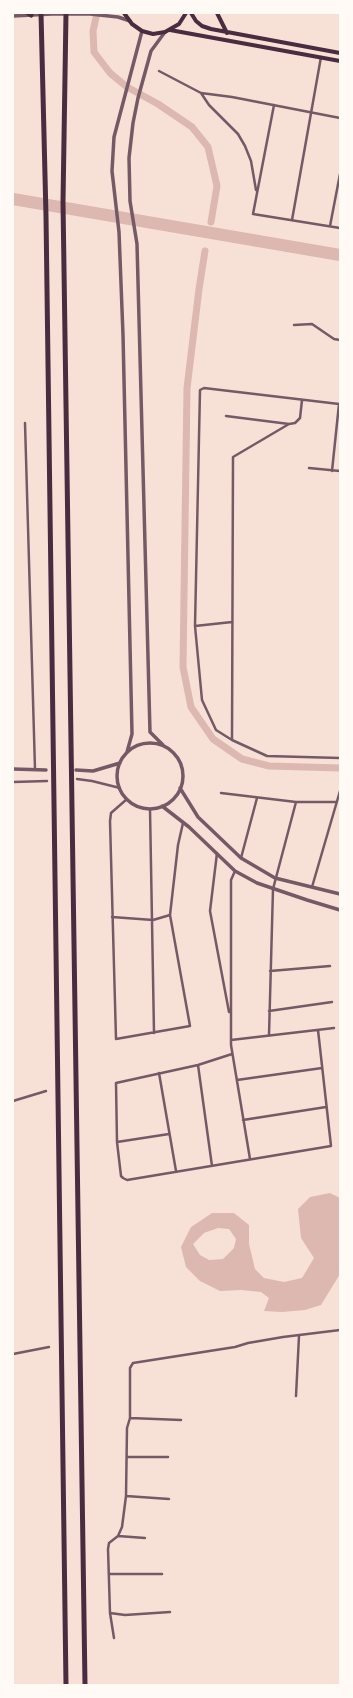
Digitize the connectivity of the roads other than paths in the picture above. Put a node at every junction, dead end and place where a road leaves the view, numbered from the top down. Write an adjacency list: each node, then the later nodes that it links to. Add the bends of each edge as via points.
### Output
1 (41, 13): 114 (highway, via 46,200)
2 (66, 13): 115 (highway, via 63,202)
3 (124, 13): 9 (main road)
4 (186, 13): 10 (main road, via 179,24)
5 (191, 13): 13 (main road, via 202,26)
6 (217, 13): 13 (main road)
7 (30, 14): 8 (street); 9 (street, via 90,14 118,17)
8 (13, 16)
9 (130, 22): 11 (main road)
10 (170, 30): 12 (main road); 15 (main road)
11 (142, 31): 12 (main road, via 153,34); 40 (street, via 114,137 112,171 119,232 123,335 132,734)
12 (165, 32): 39 (street, via 151,51 132,123 129,158 130,201 137,244 150,732)
13 (227, 33): 14 (main road)
14 (340, 53)
15 (320, 57): 16 (main road); 20 (street)
16 (340, 60)
17 (159, 71): 18 (street)
18 (201, 93): 19 (street); 23 (street, via 209,105 238,134 245,146 251,160)
19 (274, 105): 20 (street); 23 (street)
20 (311, 113): 21 (street); 24 (street)
21 (340, 118)
22 (340, 174): 25 (street)
23 (257, 195): 24 (street, via 253,214)
24 (292, 220): 25 (street)
25 (330, 226): 26 (street)
26 (340, 228)
27 (294, 325): 28 (street, via 312,324 334,339)
28 (340, 340)
29 (302, 400): 32 (street, via 300,418 295,423); 34 (street, via 340,404); 37 (street, via 204,388 200,390)
30 (226, 416): 32 (street)
31 (25, 424): 44 (street)
32 (288, 424): 36 (street, via 233,457)
33 (309, 468): 34 (street)
34 (332, 471): 35 (street)
35 (340, 471)
36 (232, 622): 37 (street); 38 (street)
37 (195, 626): 38 (street, via 202,700 216,730)
38 (232, 740): 41 (street, via 267,756)
39 (163, 745): 40 (street, via 150,742 138,745); 51 (street, via 174,752 180,763 183,776)
40 (127, 752): 42 (street)
41 (340, 758)
42 (120, 763): 46 (street, via 93,771); 50 (street, via 117,775)
43 (13, 769): 44 (street)
44 (35, 769): 45 (street)
45 (46, 770)
46 (76, 770)
47 (77, 779): 50 (street)
48 (46, 781): 49 (street)
49 (13, 782)
50 (120, 788): 55 (street)
51 (180, 788): 58 (street, via 173,799); 62 (street, via 198,817)
52 (340, 791): 57 (street)
53 (221, 792): 54 (street)
54 (257, 798): 56 (street); 62 (street)
55 (126, 799): 59 (street, via 137,806); 70 (street, via 111,813 110,821)
56 (296, 802): 57 (street); 64 (street)
57 (336, 802): 65 (street)
58 (162, 806): 59 (street); 60 (street)
59 (150, 809): 71 (street)
60 (183, 823): 61 (street); 69 (street)
61 (217, 853): 63 (street); 76 (street, via 210,911)
62 (240, 858): 64 (street)
63 (235, 871): 66 (street); 76 (street, via 231,880)
64 (275, 878): 65 (street); 66 (street)
65 (312, 887): 67 (street)
66 (273, 889): 68 (street); 73 (street)
67 (340, 894)
68 (340, 910)
69 (170, 915): 71 (street); 79 (street, via 190,1026)
70 (112, 917): 71 (street); 79 (street, via 116,1039)
71 (153, 920): 79 (street)
72 (330, 966): 73 (street)
73 (270, 970): 75 (street)
74 (332, 1002): 75 (street)
75 (269, 1011): 80 (street)
76 (231, 1018): 81 (street)
77 (334, 1028): 78 (street)
78 (318, 1030): 80 (street); 84 (street)
79 (154, 1033)
80 (269, 1035): 81 (street)
81 (230, 1040): 82 (street)
82 (232, 1054): 83 (street); 86 (street)
83 (198, 1065): 85 (street); 94 (street)
84 (322, 1068): 86 (street); 89 (street)
85 (159, 1073): 91 (street); 92 (street, via 116,1083)
86 (237, 1080): 90 (street)
87 (46, 1091): 88 (street)
88 (13, 1101)
89 (326, 1107): 90 (street); 93 (street, via 331,1146)
90 (243, 1120): 93 (street)
91 (169, 1134): 92 (street); 95 (street)
92 (117, 1142): 95 (street, via 121,1176 127,1180)
93 (250, 1159): 94 (street)
94 (212, 1166): 95 (street)
95 (176, 1171)
96 (340, 1330): 97 (street)
97 (299, 1336): 100 (street); 101 (street, via 134,1363 130,1368)
98 (49, 1347): 99 (street)
99 (13, 1354)
100 (296, 1396)
101 (130, 1418): 102 (street); 103 (street, via 127,1428)
102 (181, 1420)
103 (128, 1457): 104 (street); 105 (street)
104 (168, 1457)
105 (126, 1496): 106 (street); 107 (street, via 122,1528)
106 (169, 1499)
107 (118, 1536): 108 (street); 109 (street, via 109,1543)
108 (145, 1538)
109 (109, 1574): 110 (street); 112 (street)
110 (162, 1574)
111 (170, 1612): 112 (street)
112 (112, 1613): 113 (street)
113 (114, 1638)
114 (66, 1685)
115 (85, 1685)

